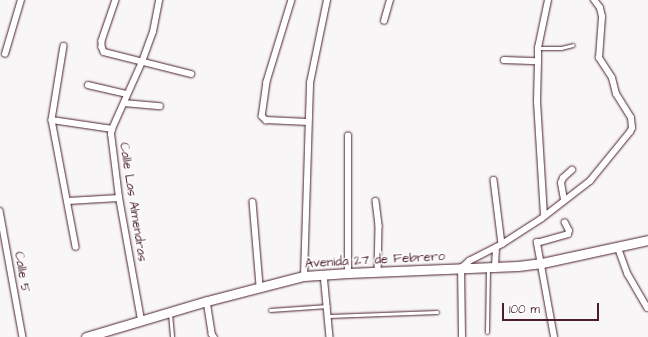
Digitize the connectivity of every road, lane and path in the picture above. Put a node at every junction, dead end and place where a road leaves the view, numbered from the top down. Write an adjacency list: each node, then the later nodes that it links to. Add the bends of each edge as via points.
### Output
1 (21, 0): 13 (street)
2 (116, 0): 16 (street, via 102,46 104,52)
3 (159, 0): 16 (street, Calle Las Almendras, via 153,32)
4 (292, 0): 23 (street, via 266,82 262,116 266,120)
5 (327, 0): 23 (street, via 312,70)
6 (390, 0): 9 (street)
7 (548, 0): 12 (street)
8 (594, 0): 29 (street, via 600,8 602,17 598,50 600,60 612,78 616,94 631,118 632,128 628,137 590,181)
9 (384, 21)
10 (64, 46): 22 (street)
11 (574, 46): 12 (lane)
12 (538, 48): 15 (street)
13 (5, 54)
14 (504, 60): 15 (street)
15 (538, 61): 34 (street, via 537,102)
16 (142, 62): 17 (street); 19 (street, Calle Las Almendras)
17 (191, 74)
18 (88, 85): 19 (street)
19 (127, 94): 20 (street, Calle Las Almendras)
20 (124, 102): 21 (street); 24 (street, Calle Las Almendras)
21 (160, 106)
22 (52, 120): 24 (street); 30 (street)
23 (308, 122): 48 (street)
24 (112, 129): 28 (street, Calle Las Almendras)
25 (348, 136): 45 (street)
26 (572, 170): 29 (street, via 561,182)
27 (494, 180): 38 (street)
28 (119, 198): 30 (street); 57 (street, Calle Las Almendras)
29 (564, 200): 34 (street)
30 (68, 201): 39 (street)
31 (376, 201): 46 (street, via 379,226)
32 (254, 202): 49 (street)
33 (0, 211): 37 (street, Calle 5)
34 (544, 216): 38 (street)
35 (566, 223): 42 (street, via 568,234 537,243)
36 (648, 240): 40 (main road, Avenida 27 de Febrero)
37 (3, 243): 59 (street, Calle 5)
38 (502, 244): 41 (street)
39 (76, 247)
40 (618, 247): 42 (main road, Avenida 27 de Febrero); 52 (street, via 628,274)
41 (496, 248): 43 (street, via 469,261); 44 (street)
42 (542, 263): 44 (main road, Avenida 27 de Febrero); 65 (street)
43 (461, 268): 44 (main road, Avenida 27 de Febrero); 46 (main road, Avenida 27 de Febrero); 64 (street)
44 (492, 268): 58 (lane)
45 (348, 272): 46 (main road, Avenida 27 de Febrero); 47 (main road, Avenida 27 de Febrero)
46 (378, 272)
47 (324, 274): 48 (main road, Avenida 27 de Febrero); 51 (street)
48 (304, 276): 49 (main road, Avenida 27 de Febrero)
49 (260, 286): 50 (main road, Avenida 27 de Febrero)
50 (207, 300): 54 (main road, Avenida 27 de Febrero); 62 (street)
51 (328, 306): 53 (lane); 56 (street)
52 (648, 308)
53 (270, 310)
54 (170, 312): 57 (main road, Avenida 27 de Febrero); 61 (lane)
55 (437, 312): 56 (lane)
56 (329, 316): 63 (street)
57 (141, 320): 60 (main road, Avenida 27 de Febrero)
58 (487, 332)
59 (23, 337)
60 (86, 337)
61 (172, 337)
62 (214, 337)
63 (330, 337)
64 (462, 337)
65 (554, 337)

